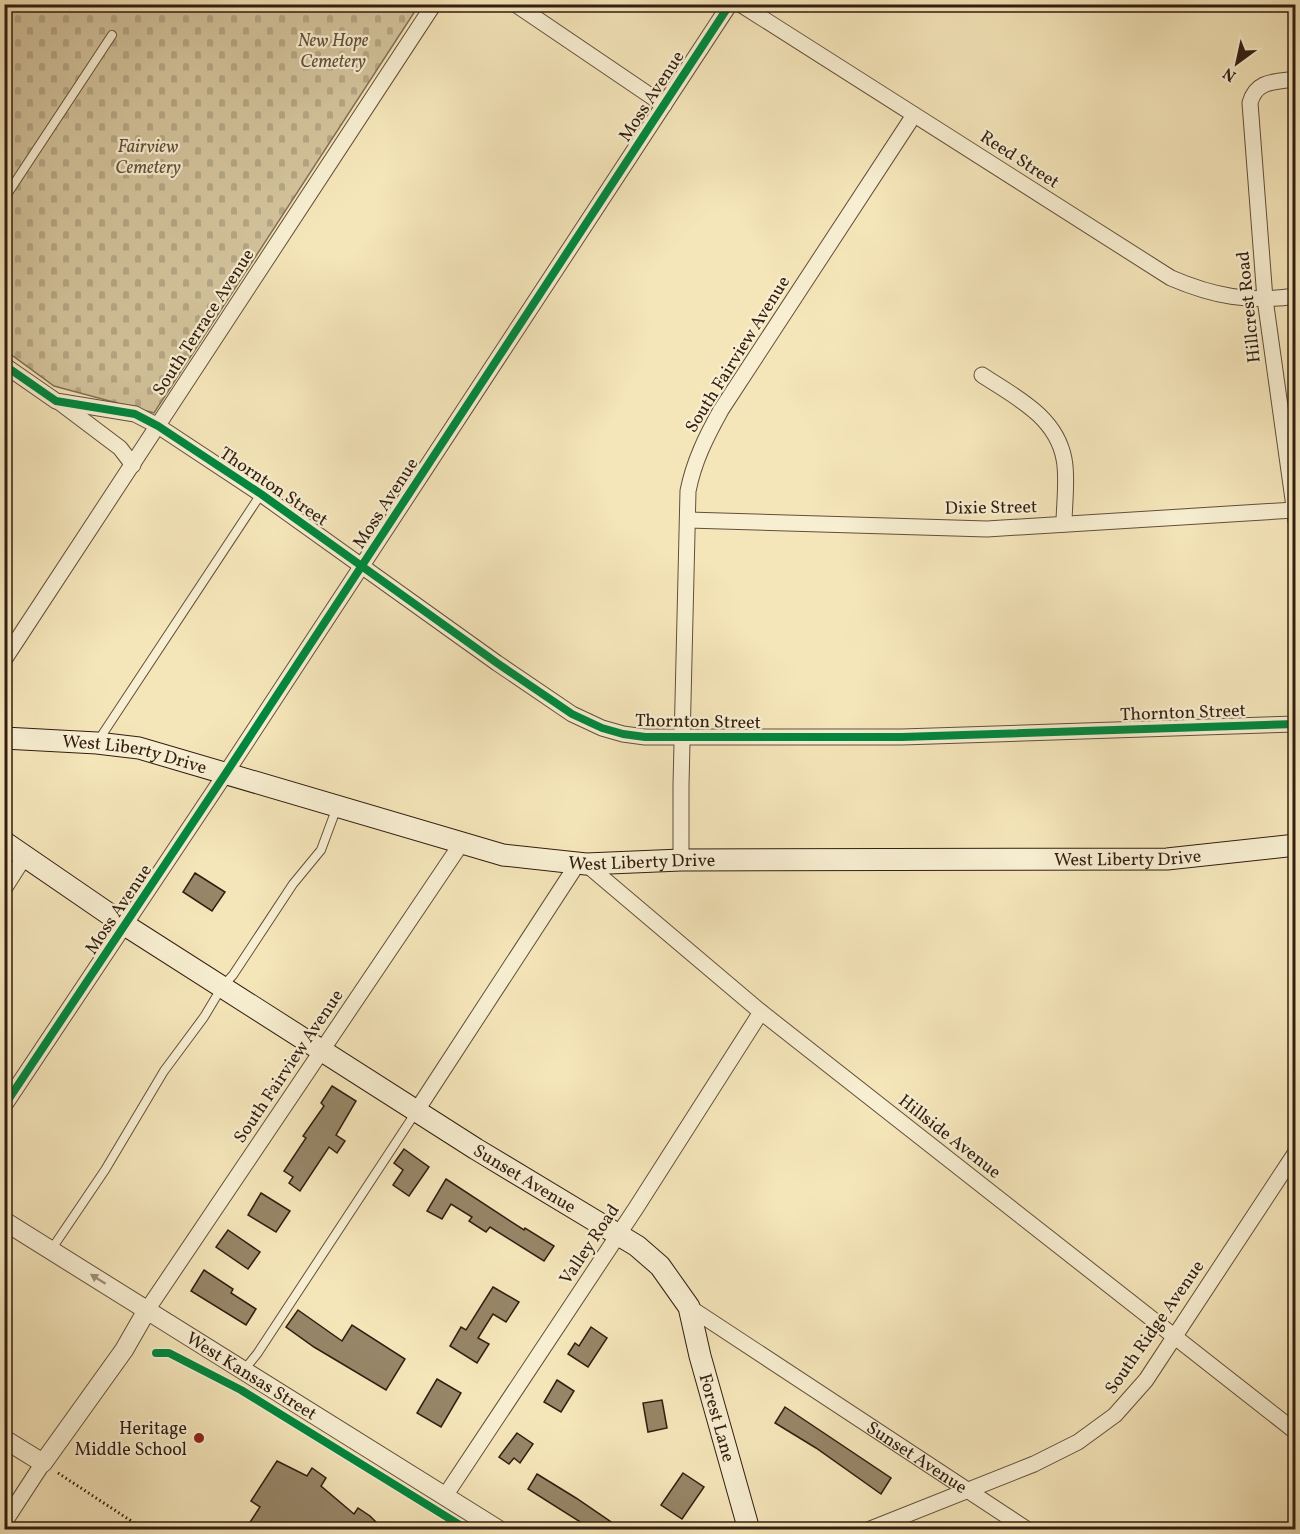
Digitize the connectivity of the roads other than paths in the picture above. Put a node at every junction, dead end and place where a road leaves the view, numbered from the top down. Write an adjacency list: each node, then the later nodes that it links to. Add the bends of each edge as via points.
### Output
1 (434, 4): 15 (street, South Terrace Avenue)
2 (515, 4): 7 (street)
3 (730, 4): 7 (street, Moss Avenue)
4 (740, 4): 8 (street, Reed Street)
5 (112, 35): 9 (lane)
6 (1296, 79): 11 (street, Hillcrest Road, via 1256,89 1250,103)
7 (663, 105): 21 (street, Moss Avenue)
8 (914, 115): 11 (street, Reed Street, via 1171,278 1217,295); 19 (street, South Fairview Avenue, via 721,410 692,470)
9 (4, 199)
10 (1296, 296): 11 (street, Reed Street)
11 (1266, 299): 18 (street, Hillcrest Road)
12 (4, 365): 14 (street)
13 (982, 375): 20 (street, via 1033,408 1053,431 1064,460)
14 (56, 400): 15 (street, Thornton Street, via 135,414); 16 (street, via 120,448)
15 (158, 426): 16 (street, South Terrace Avenue); 17 (street, Thornton Street)
16 (132, 465): 22 (street, South Terrace Avenue)
17 (261, 494): 21 (street, Thornton Street); 26 (lane)
18 (1295, 513): 20 (street, Dixie Street)
19 (688, 519): 20 (street, Dixie Street, via 987,529); 24 (street, South Fairview Avenue)
20 (1064, 524)
21 (362, 566): 24 (street, Thornton Street, via 572,714 623,734); 27 (street, Moss Avenue)
22 (4, 660)
23 (1296, 724): 24 (street, Thornton Street, via 902,737)
24 (682, 737): 33 (street, South Fairview Avenue)
25 (4, 738): 26 (main road, West Liberty Drive)
26 (97, 743): 27 (main road, West Liberty Drive, via 139,748)
27 (226, 774): 28 (main road, West Liberty Drive); 36 (street, Moss Avenue)
28 (337, 807): 30 (main road, West Liberty Drive); 37 (lane, via 321,850)
29 (4, 842): 32 (main road, Sunset Avenue)
30 (461, 844): 34 (main road, West Liberty Drive, via 503,855); 39 (street, South Fairview Avenue)
31 (1296, 845): 33 (main road, West Liberty Drive, via 1167,859)
32 (25, 856): 35 (street); 36 (main road, Sunset Avenue)
33 (681, 860): 34 (main road, West Liberty Drive)
34 (582, 863): 38 (street, Hillside Avenue); 41 (street)
35 (4, 889)
36 (125, 925): 37 (main road, Sunset Avenue); 40 (street, Moss Avenue)
37 (222, 987): 39 (main road, Sunset Avenue); 45 (lane)
38 (760, 1012): 44 (street, Valley Road); 48 (street, Hillside Avenue)
39 (322, 1049): 41 (main road, Sunset Avenue); 47 (street, South Fairview Avenue)
40 (4, 1106)
41 (417, 1110): 44 (main road, Sunset Avenue); 49 (lane)
42 (1296, 1152): 48 (street, South Ridge Avenue)
43 (4, 1221): 45 (street, West Kansas Street)
44 (618, 1235): 46 (main road, Sunset Avenue, via 660,1266); 54 (street, Valley Road)
45 (51, 1250): 47 (street, West Kansas Street, one-way to 45)
46 (689, 1307): 53 (street, Sunset Avenue); 57 (main road, Forest Lane)
47 (147, 1310): 49 (street, West Kansas Street); 52 (street)
48 (1174, 1337): 50 (street, Hillside Avenue); 53 (street, South Ridge Avenue, via 1132,1398 1098,1429 1034,1464)
49 (244, 1370): 54 (street, West Kansas Street)
50 (1296, 1432)
51 (4, 1439): 52 (street)
52 (50, 1468): 55 (street)
53 (969, 1490): 58 (street, South Ridge Avenue); 59 (street, Sunset Avenue)
54 (445, 1496): 56 (street, West Kansas Street)
55 (4, 1523)
56 (499, 1530)
57 (749, 1530)
58 (868, 1530)
59 (1028, 1530)

